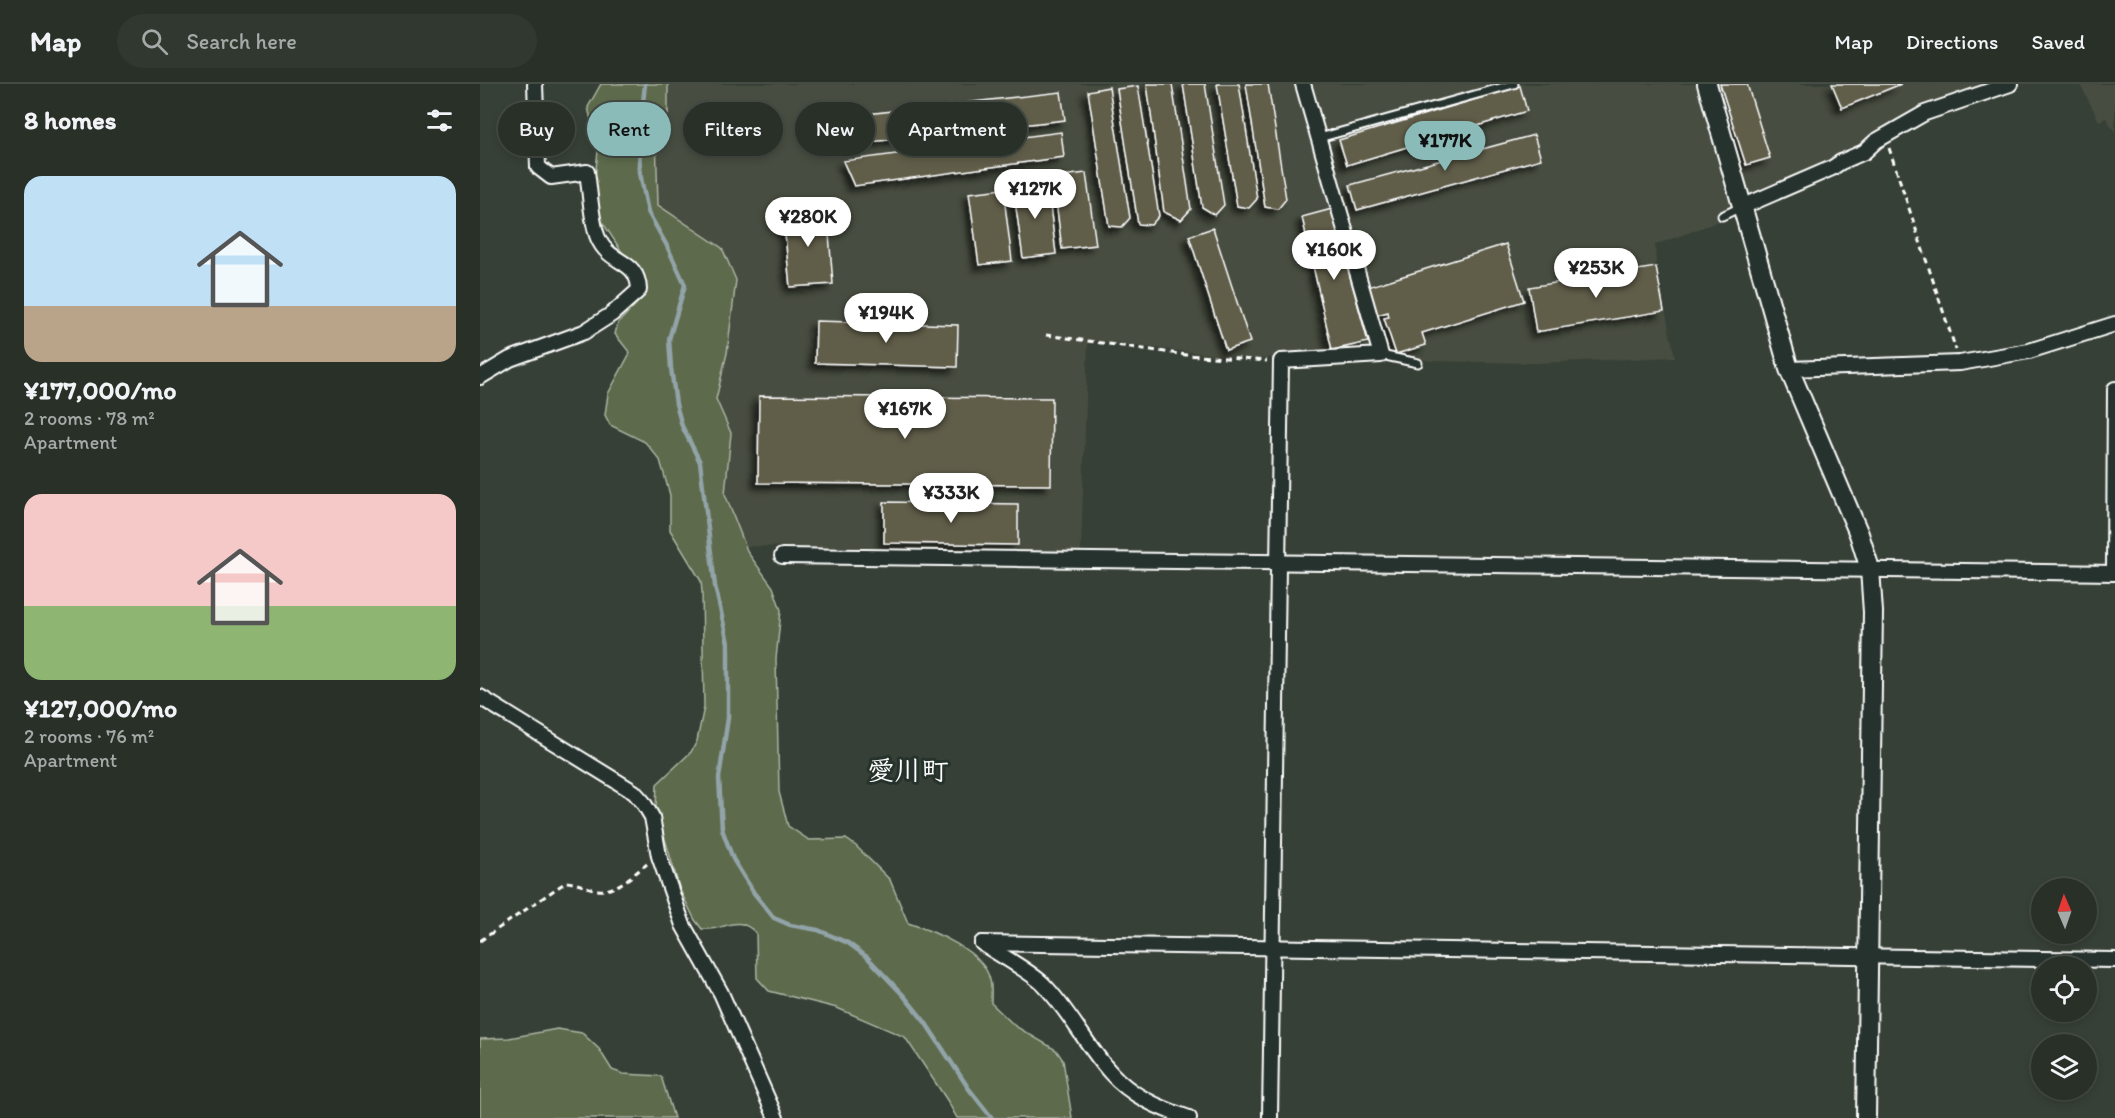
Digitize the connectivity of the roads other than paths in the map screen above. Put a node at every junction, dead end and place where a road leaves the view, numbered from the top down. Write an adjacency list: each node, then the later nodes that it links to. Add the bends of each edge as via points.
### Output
1 (535, 84): 13 (street, via 537,167 551,177 587,172 598,238 612,258 634,270 639,290 584,332 510,359)
2 (1303, 84): 6 (street)
3 (1514, 84): 6 (lane)
4 (1707, 84): 7 (street)
5 (2010, 84): 7 (street, via 1925,113 1864,152)
6 (1319, 138): 10 (street)
7 (1742, 207): 8 (lane); 12 (street)
8 (1722, 216)
9 (2115, 324): 12 (street, via 2029,351 1960,363)
10 (1381, 355): 11 (lane); 16 (street, via 1281,361)
11 (1418, 363)
12 (1789, 369): 17 (street)
13 (480, 377)
14 (2115, 389): 18 (street)
15 (782, 556): 16 (street)
16 (1278, 562): 17 (street); 20 (street)
17 (1870, 569): 18 (street); 21 (street, via 1873,612)
18 (2114, 573)
19 (480, 697): 23 (street, via 634,792 643,802 652,817 659,856 683,925 721,993)
20 (1273, 948): 21 (street); 24 (street, via 981,943 1042,982 1110,1073 1158,1108); 25 (street)
21 (1869, 958): 22 (street); 26 (street)
22 (2115, 960)
23 (776, 1118)
24 (1189, 1118)
25 (1270, 1118)
26 (1866, 1118)

